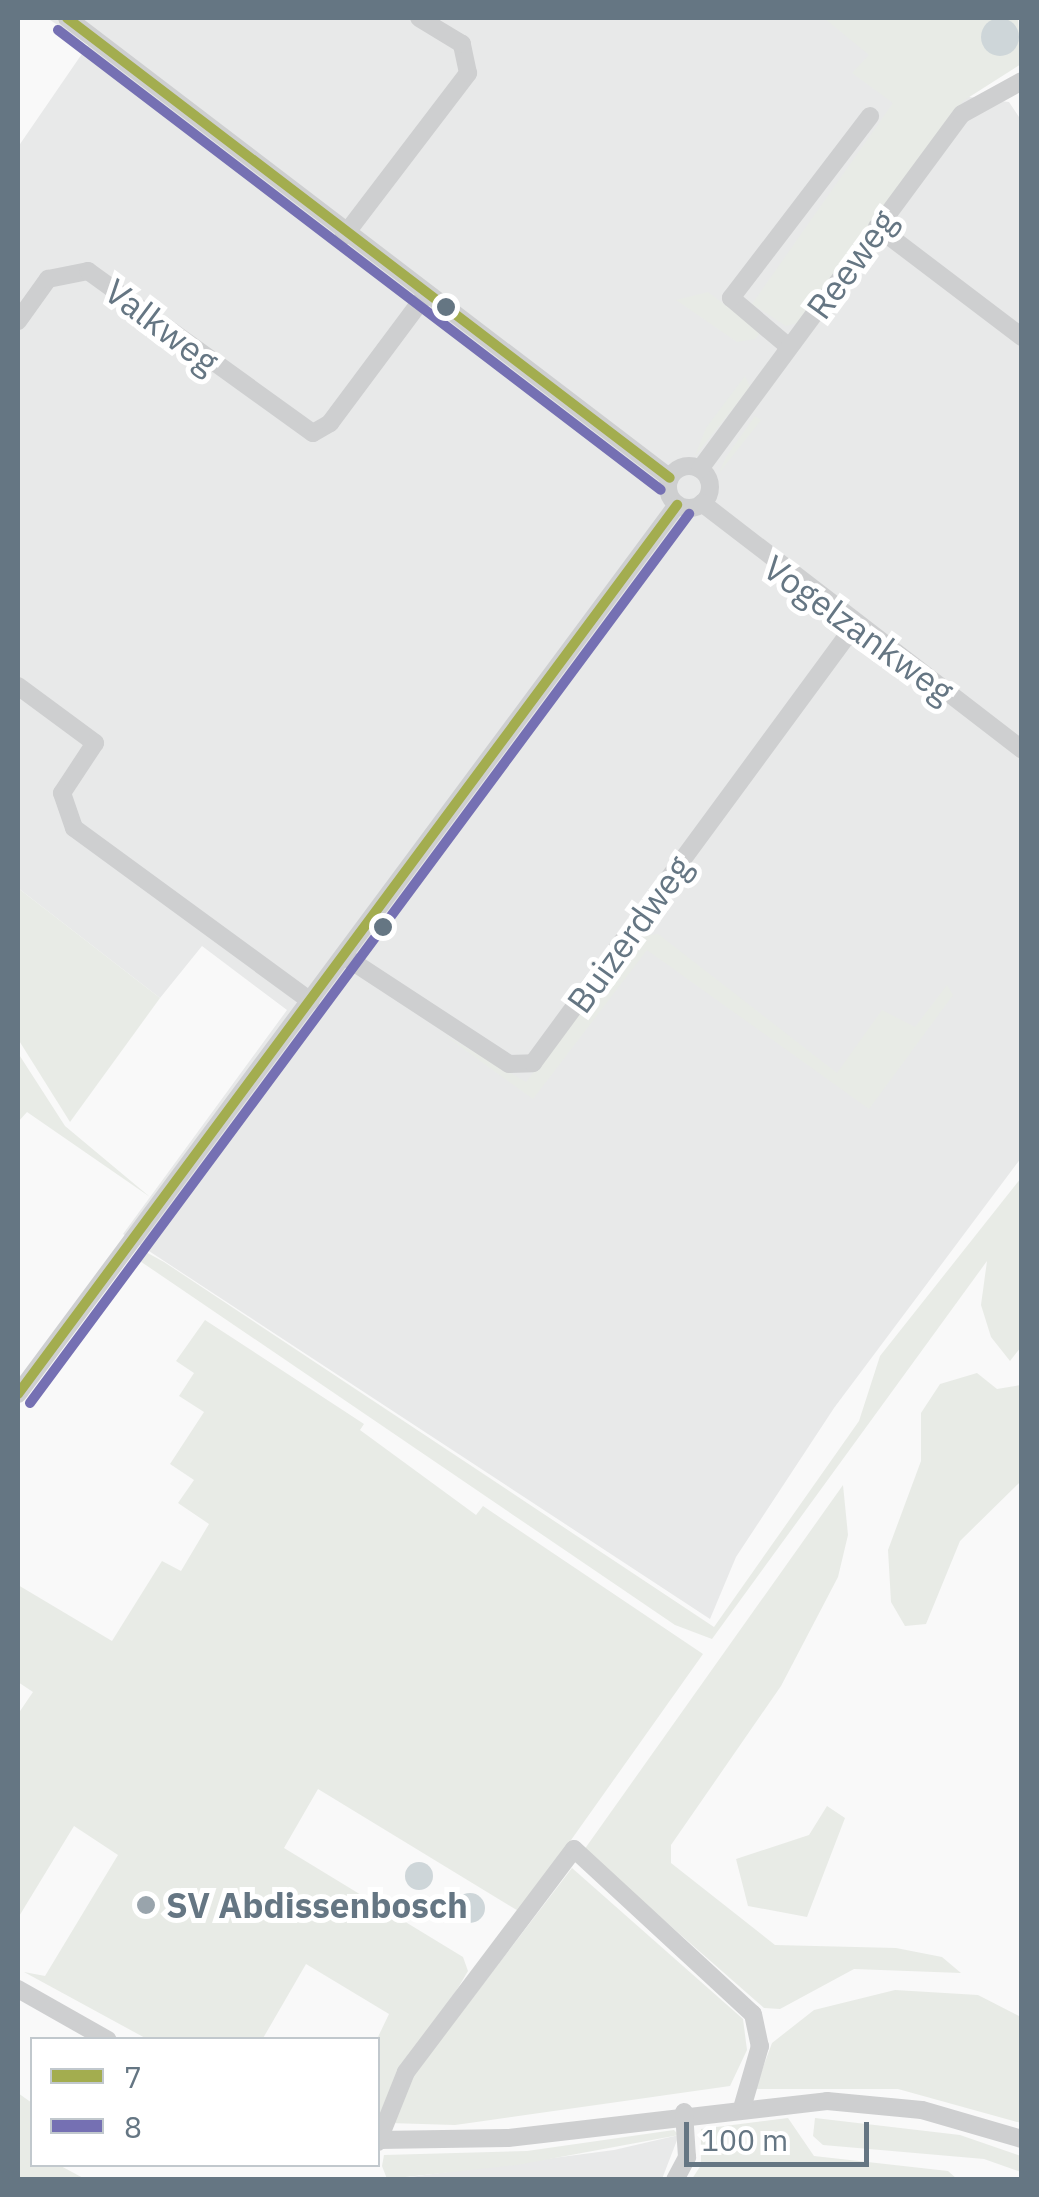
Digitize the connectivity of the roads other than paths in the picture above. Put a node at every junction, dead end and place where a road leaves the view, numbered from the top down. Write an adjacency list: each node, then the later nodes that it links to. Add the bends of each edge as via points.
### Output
1 (66, 18): 6 (street)
2 (419, 18): 6 (street, via 462,44 468,73)
3 (1022, 81): 5 (street, Reeweg, via 968,108)
4 (870, 116): 10 (street, via 731,298)
5 (878, 228): 9 (street); 10 (street, Reeweg)
6 (344, 236): 7 (street)
7 (424, 297): 8 (street, Valkweg, via 330,423 313,433 88,271 48,279); 12 (street)
8 (18, 321)
9 (1022, 337)
10 (790, 348): 11 (street, Reeweg)
11 (700, 470): 12 (street, via 686,466); 13 (street, via 710,486)
12 (670, 478): 14 (street)
13 (702, 503): 14 (street); 15 (street, Vogelzankweg)
14 (678, 504): 18 (street)
15 (855, 625): 17 (street, Vogelzankweg); 18 (street, Buizerdweg, via 533,1063 509,1064)
16 (18, 686): 19 (street, via 94,743 62,792 66,819)
17 (1022, 749)
18 (344, 956): 19 (street)
19 (310, 1001): 20 (street)
20 (18, 1394)
21 (18, 1989): 22 (street)
22 (103, 2037)
23 (743, 2105): 24 (street); 25 (street, via 760,2046 753,2014 574,1849 406,2072); 26 (street, via 886,2105)
24 (684, 2112): 27 (street, via 508,2138); 28 (street, via 686,2157)
25 (380, 2136)
26 (1022, 2139)
27 (380, 2141)
28 (675, 2180)

